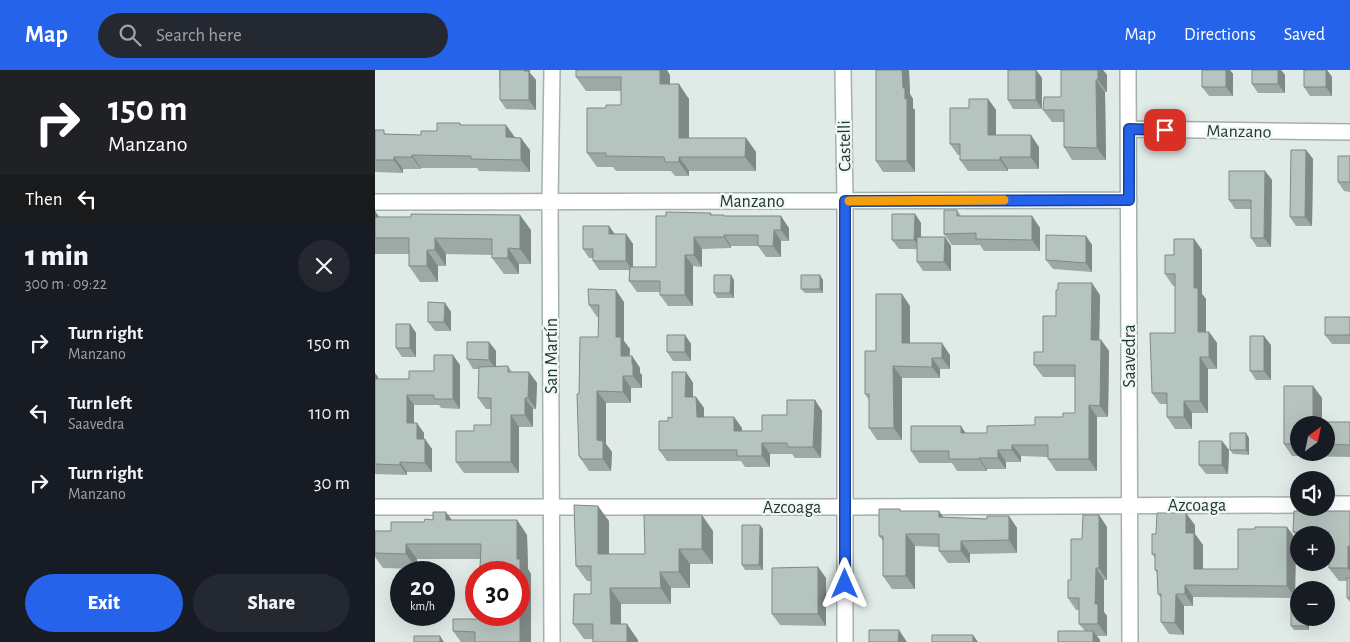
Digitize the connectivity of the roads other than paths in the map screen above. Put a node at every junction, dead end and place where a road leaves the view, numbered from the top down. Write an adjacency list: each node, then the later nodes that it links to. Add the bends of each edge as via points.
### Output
1 (552, 70): 9 (street, San Martín)
2 (843, 70): 7 (street, Castelli)
3 (1128, 70): 4 (street, Saavedra)
4 (1129, 129): 5 (street, Manzano); 6 (street, Saavedra)
5 (1350, 132)
6 (1129, 200): 7 (street, Manzano); 13 (street, Saavedra)
7 (845, 201): 9 (street, Manzano); 16 (street, Castelli)
8 (375, 202): 9 (street, Manzano)
9 (550, 202): 15 (street, San Martín)
10 (1290, 504): 13 (street, Azcoaga)
11 (1335, 504): 12 (street)
12 (1350, 504)
13 (1130, 506): 16 (street, Azcoaga); 19 (street, Saavedra)
14 (375, 507): 15 (street, Azcoaga)
15 (552, 507): 16 (street, Azcoaga); 17 (street, San Martín)
16 (845, 507): 18 (street, Castelli)
17 (552, 642)
18 (845, 642)
19 (1130, 642)

